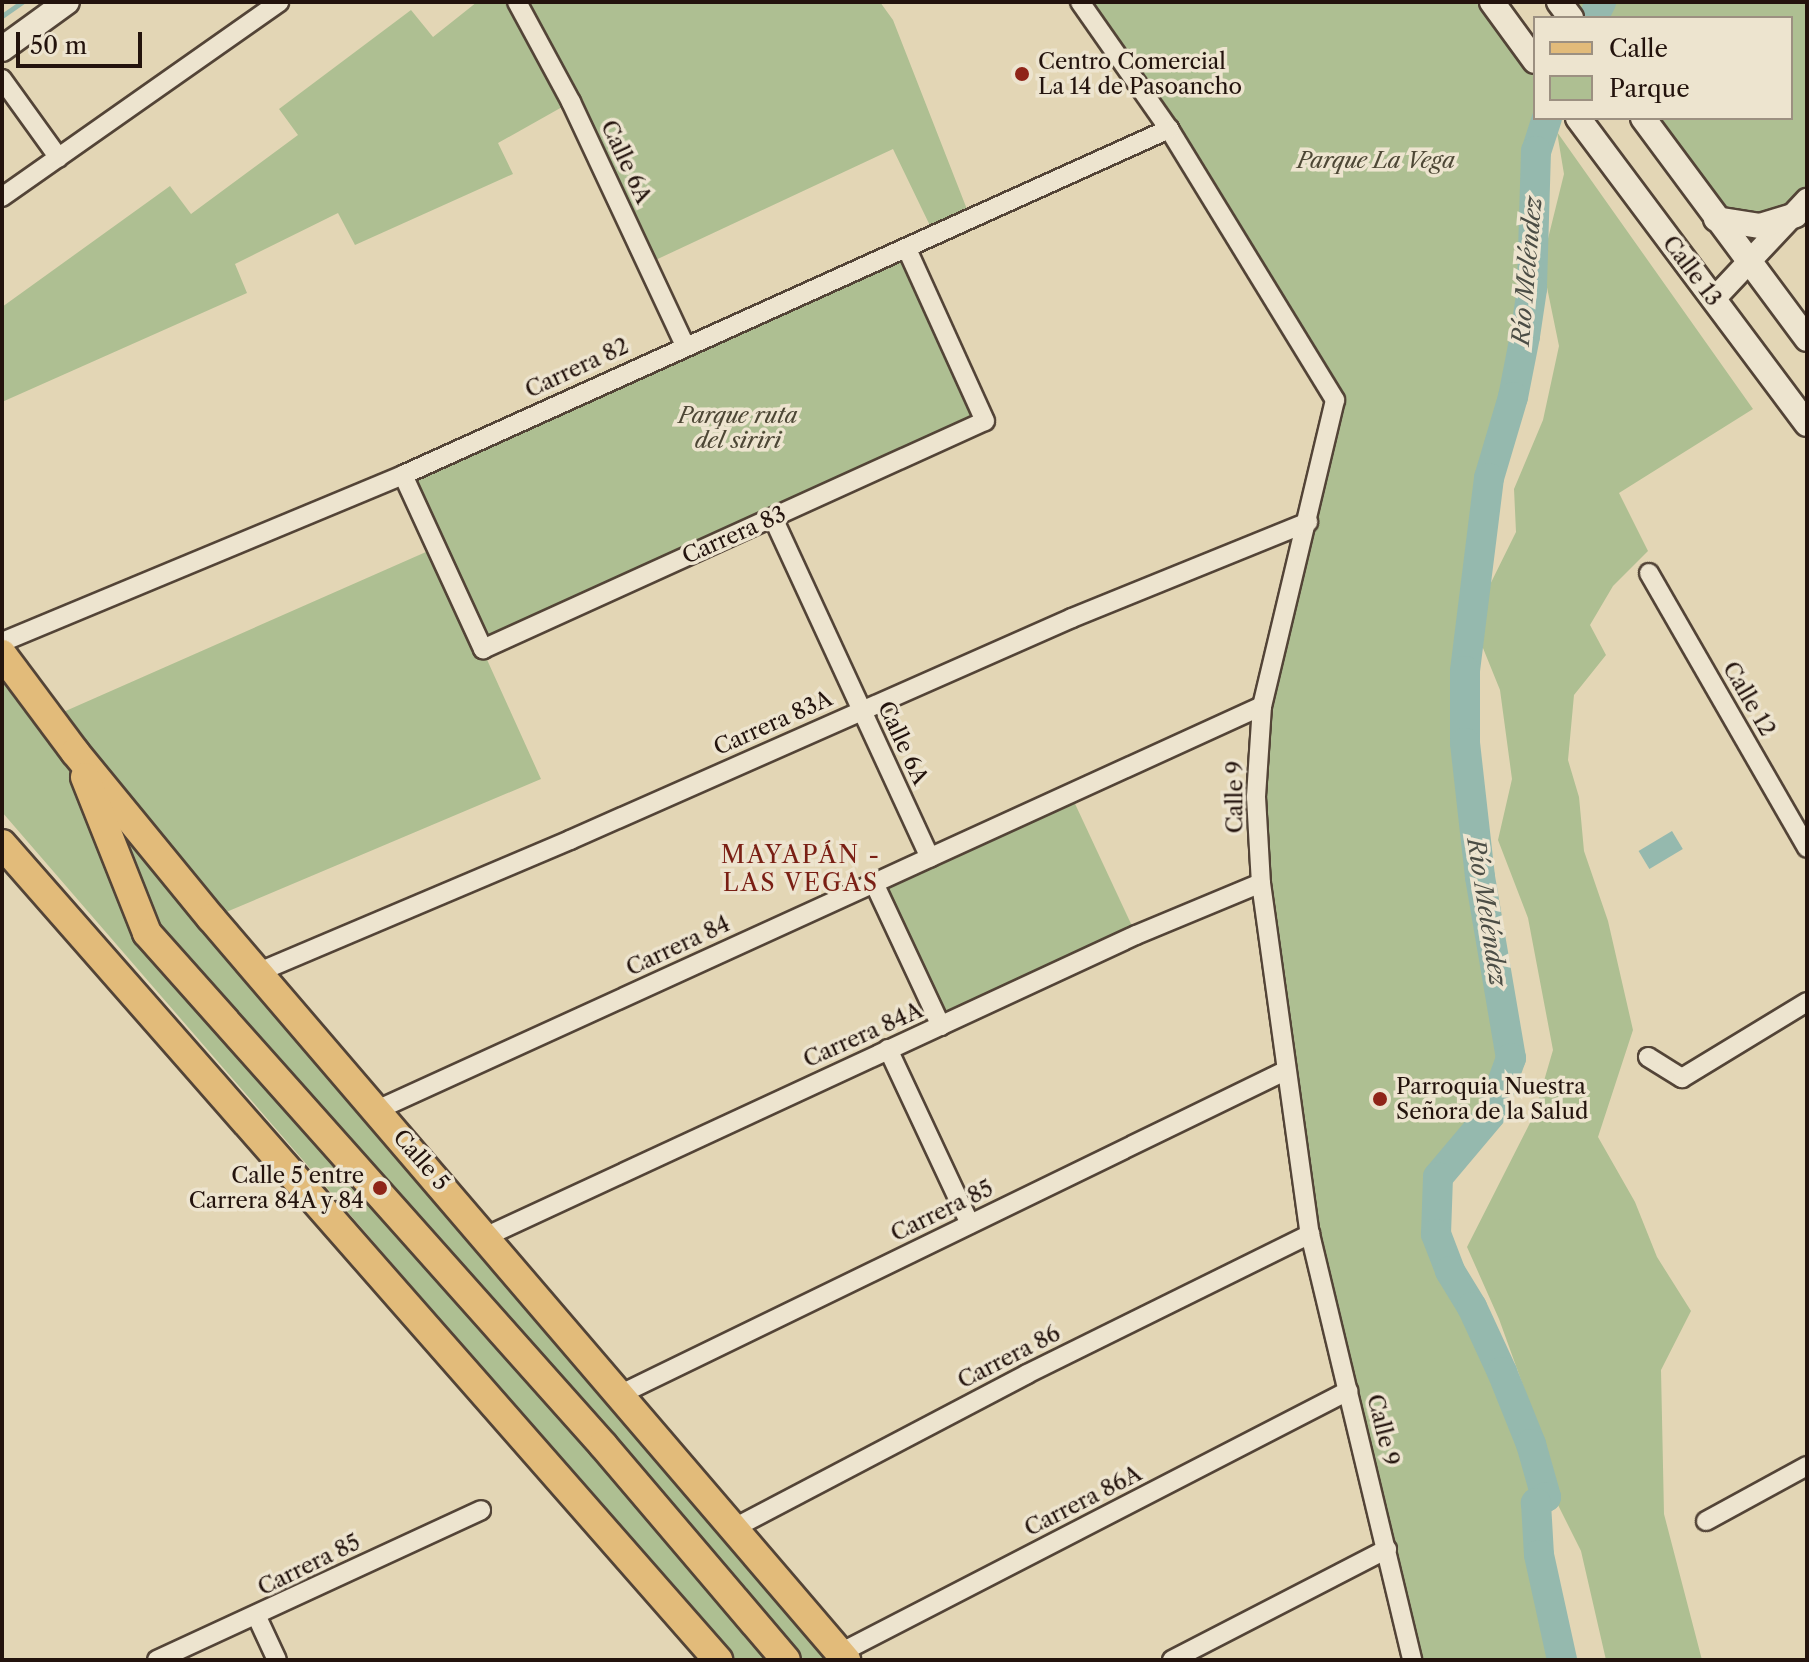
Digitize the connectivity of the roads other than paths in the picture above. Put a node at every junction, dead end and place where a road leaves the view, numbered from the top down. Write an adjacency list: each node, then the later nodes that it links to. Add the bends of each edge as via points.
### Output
1 (67, 2): 6 (main road)
2 (279, 2): 12 (street)
3 (517, 2): 20 (street, Calle 6A, via 571,102)
4 (1080, 2): 11 (street, Calle 9)
5 (1492, 2): 7 (main road)
6 (2, 49)
7 (1532, 57)
8 (2, 79): 12 (street)
9 (1580, 120): 18 (main road, Calle 13)
10 (1644, 120): 15 (main road)
11 (1169, 129): 16 (street, Carrera 82); 24 (street, Calle 9, via 1335,400)
12 (59, 158): 13 (street)
13 (2, 197)
14 (1801, 207): 15 (main road, via 1760,226); 17 (street)
15 (1716, 219): 17 (main road)
16 (907, 249): 20 (street, Carrera 82); 23 (street, Carrera 83, via 985,421)
17 (1750, 265): 18 (street); 19 (main road)
18 (1714, 299): 21 (main road, Calle 13)
19 (1807, 339)
20 (685, 345): 22 (street, Carrera 82)
21 (1807, 424)
22 (403, 475): 23 (street, Carrera 83, via 483,649); 26 (street, Carrera 82)
23 (773, 518): 29 (street, Calle 6A)
24 (1308, 522): 28 (street, Calle 9); 29 (street, Carrera 83A)
25 (1649, 573): 32 (street, Calle 12)
26 (2, 642)
27 (2, 654): 30 (main road, Calle 5)
28 (1262, 706): 33 (street, Carrera 84); 35 (street, Calle 9, via 1256,797)
29 (862, 710): 33 (street, Calle 6A); 36 (street, Carrera 83A)
30 (75, 752): 36 (main road, Calle 5); 58 (main road, via 147,933 603,1445)
31 (2, 844): 57 (main road)
32 (1807, 848)
33 (930, 858): 34 (street, Carrera 84)
34 (874, 883): 38 (street); 42 (street, Carrera 84)
35 (1261, 883): 38 (street, Carrera 84A); 41 (street, Calle 9)
36 (259, 972): 42 (main road, Calle 5)
37 (1807, 1002): 40 (street, via 1682,1078)
38 (941, 1026): 39 (street, Carrera 84A)
39 (888, 1049): 43 (street); 45 (street, Carrera 84A)
40 (1648, 1057)
41 (1285, 1071): 43 (street, Carrera 85); 44 (street, Calle 9)
42 (377, 1110): 45 (main road, Calle 5)
43 (970, 1224): 47 (street, Carrera 85)
44 (1310, 1234): 46 (street, Calle 9); 51 (street, Carrera 86)
45 (487, 1236): 47 (main road, Calle 5)
46 (1348, 1391): 52 (street, Calle 9); 54 (street, Carrera 86A)
47 (621, 1394): 51 (main road, Calle 5)
48 (1807, 1466): 50 (street)
49 (481, 1510): 53 (street, Carrera 85)
50 (1706, 1521)
51 (734, 1528): 54 (main road, Calle 5)
52 (1387, 1549): 59 (street); 60 (street, Calle 9)
53 (257, 1617): 55 (street, Carrera 85); 56 (street)
54 (843, 1657)
55 (157, 1660)
56 (277, 1660)
57 (718, 1660)
58 (786, 1660)
59 (1172, 1660)
60 (1412, 1660)

